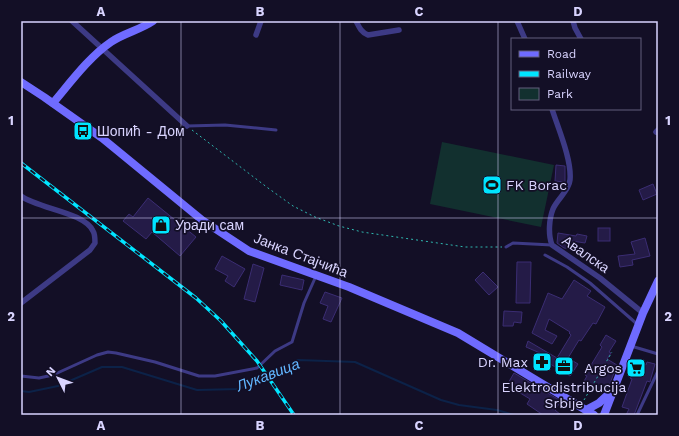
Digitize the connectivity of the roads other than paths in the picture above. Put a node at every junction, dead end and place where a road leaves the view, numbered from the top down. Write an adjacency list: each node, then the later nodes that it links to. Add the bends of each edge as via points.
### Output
1 (72, 21): 11 (street)
2 (153, 21): 11 (street)
3 (261, 21): 8 (street)
4 (356, 21): 7 (street, via 360,29 368,35)
5 (517, 21): 9 (street)
6 (573, 21): 10 (street)
7 (399, 30)
8 (256, 35)
9 (525, 38)
10 (580, 38)
11 (103, 48): 13 (street); 15 (street)
12 (21, 82): 13 (street, Јанка Стајчића)
13 (53, 103): 21 (street, Јанка Стајчића, via 102,138 202,220 249,251)
14 (552, 110): 18 (street, Авалска, via 570,166 570,182 553,209 550,224)
15 (187, 126): 16 (lane, via 225,125)
16 (276, 130)
17 (21, 196): 23 (street, via 76,217 90,226 94,232 95,243 90,250)
18 (552, 246): 19 (lane, via 513,243); 24 (street, Авалска, via 600,278)
19 (506, 247)
20 (545, 255): 25 (lane, via 590,284)
21 (316, 275): 29 (lane, via 292,342 275,351 254,369 215,376 194,375 155,362 108,352 53,375 39,378); 33 (street, Јанка Стајчића, via 458,332)
22 (658, 281): 24 (street)
23 (21, 303)
24 (643, 313): 25 (street)
25 (639, 326): 26 (street)
26 (631, 346): 27 (lane); 32 (street)
27 (658, 354)
28 (658, 371): 30 (lane)
29 (21, 376)
30 (654, 383): 31 (lane); 36 (lane)
31 (658, 384)
32 (615, 388): 33 (street, via 598,403); 35 (street)
33 (584, 407): 34 (street, Јанка Стајчића)
34 (594, 415)
35 (604, 415)
36 (638, 415)

